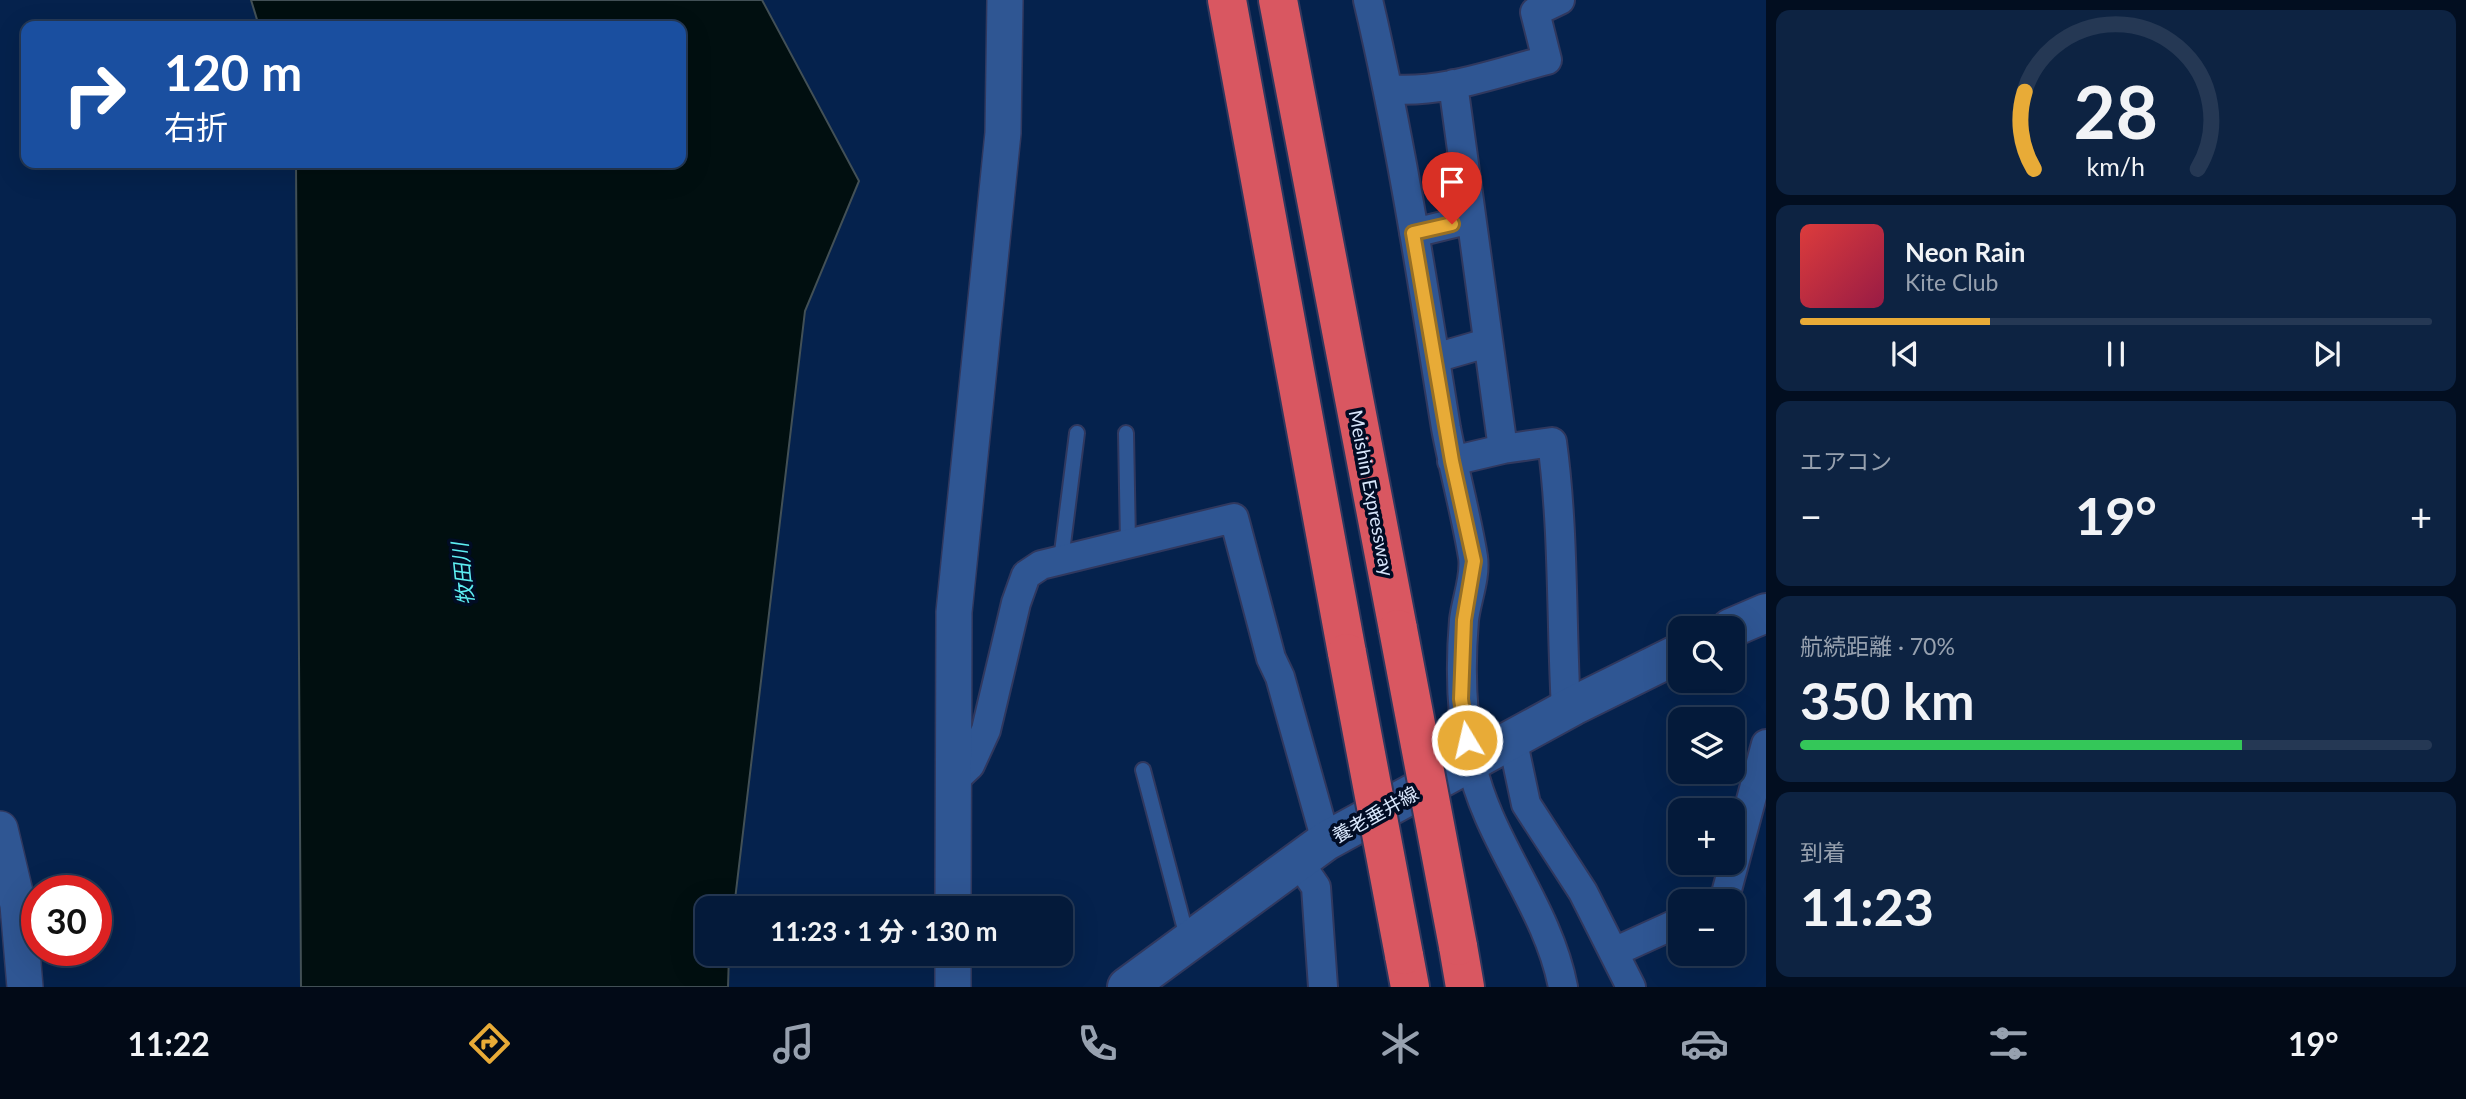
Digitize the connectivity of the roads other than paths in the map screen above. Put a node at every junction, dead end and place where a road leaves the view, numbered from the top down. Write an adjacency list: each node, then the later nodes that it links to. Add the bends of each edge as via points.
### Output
1 (1005, 0): 26 (street, via 1003,133 954,612)
2 (1227, 0): 36 (highway, bridge)
3 (1278, 0): 41 (highway, Meishin Expressway, bridge)
4 (1368, 0): 7 (street)
5 (1539, 4): 6 (street, via 1547,60)
6 (1453, 84): 7 (street); 8 (street)
7 (1389, 89): 9 (street)
8 (1471, 219): 9 (street); 10 (street)
9 (1413, 233): 11 (street)
10 (1487, 343): 11 (street); 14 (street)
11 (1435, 358): 15 (street)
12 (1077, 433): 17 (lane)
13 (1126, 433): 16 (lane)
14 (1503, 449): 15 (street); 21 (street, via 1552,442 1560,500)
15 (1452, 461): 24 (street, via 1474,561 1464,620 1461,699)
16 (1128, 543): 17 (street); 29 (street, via 1234,518 1280,677)
17 (1061, 560): 26 (street, via 1026,575 986,730 970,765)
18 (1766, 613): 19 (main road)
19 (1745, 622)
20 (1668, 659): 21 (main road, 養老垂井線)
21 (1566, 709): 22 (main road, 養老垂井線)
22 (1512, 738): 24 (main road, 養老垂井線); 34 (street, via 1526,804 1583,892)
23 (1766, 744): 28 (street)
24 (1471, 761): 29 (main road, 養老垂井線); 42 (street, via 1489,821 1535,903)
25 (1143, 770): 33 (lane)
26 (953, 781): 31 (street)
27 (0, 829): 37 (street, via 18,905)
28 (1756, 829): 30 (street)
29 (1312, 851): 33 (main road, 養老垂井線); 40 (street)
30 (1729, 889)
31 (953, 896)
32 (1668, 928): 34 (street)
33 (1188, 942): 39 (main road, 養老垂井線)
34 (1614, 953): 43 (street)
35 (953, 966): 38 (street)
36 (1407, 971)
37 (25, 987)
38 (953, 987)
39 (1127, 987)
40 (1323, 987)
41 (1465, 987)
42 (1563, 987)
43 (1631, 987)

